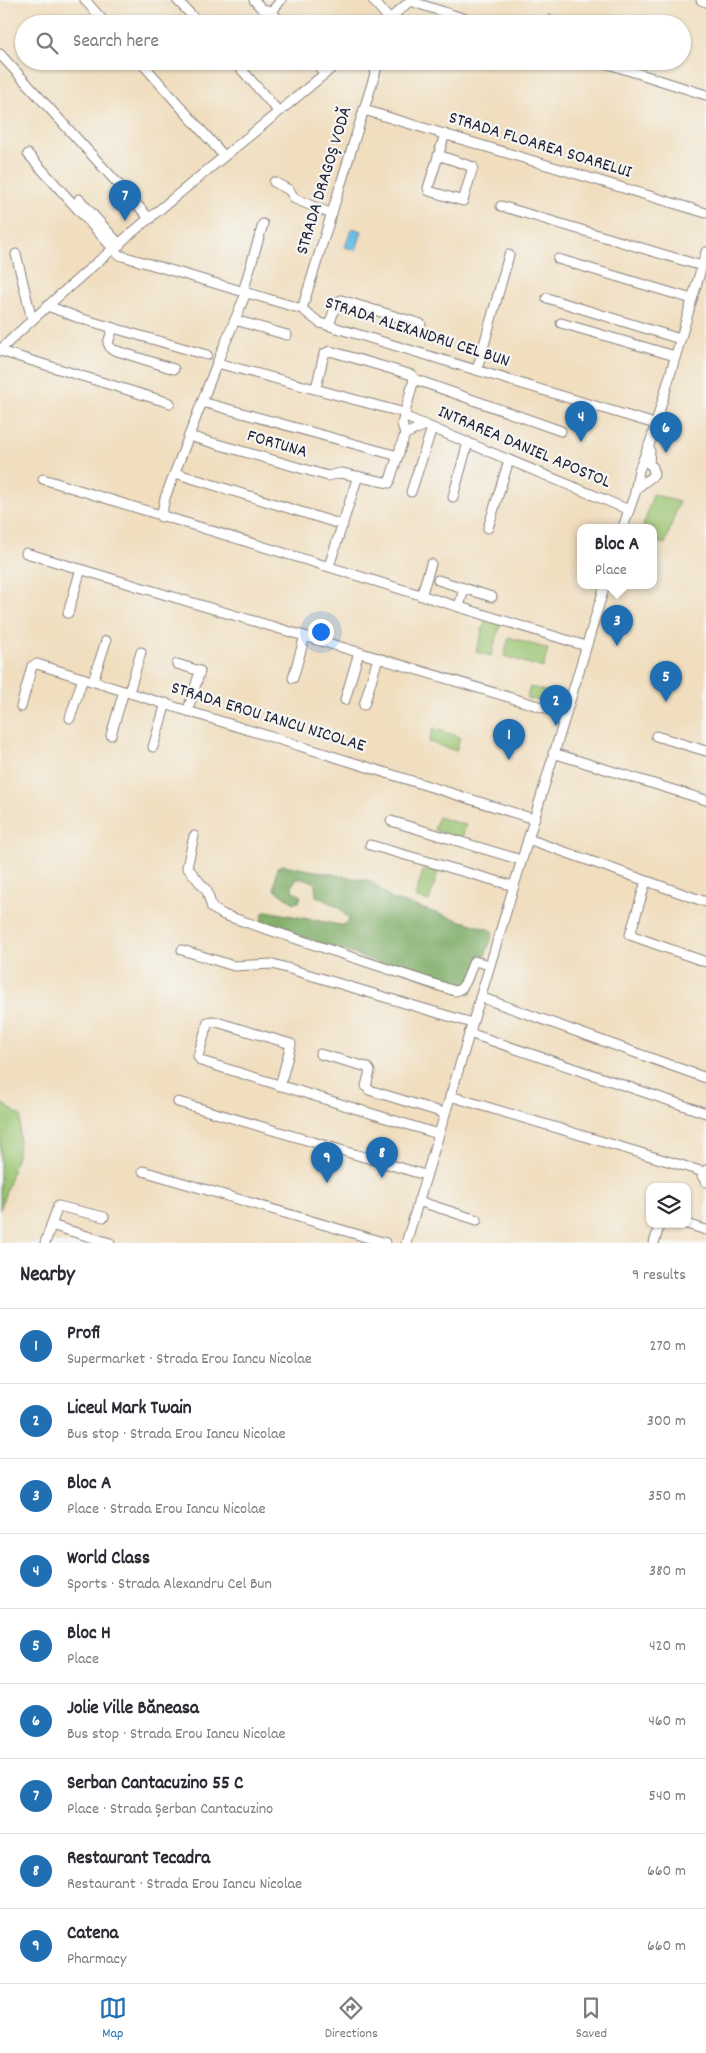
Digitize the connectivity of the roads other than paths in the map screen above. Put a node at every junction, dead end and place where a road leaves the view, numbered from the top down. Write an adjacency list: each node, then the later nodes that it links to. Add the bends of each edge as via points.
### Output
1 (85, 0): 10 (street)
2 (177, 0): 11 (street)
3 (254, 0): 9 (street, via 262,9)
4 (282, 0): 9 (street)
5 (373, 0): 13 (street)
6 (410, 0): 14 (street); 15 (street)
7 (700, 0): 8 (street)
8 (706, 2)
9 (272, 11): 12 (street)
10 (98, 15)
11 (191, 15)
12 (275, 15)
13 (383, 15)
14 (394, 15)
15 (454, 15)
16 (0, 54): 36 (street)
17 (148, 70): 28 (street)
18 (242, 70): 26 (street)
19 (322, 70): 23 (street)
20 (330, 70): 23 (street)
21 (376, 70): 25 (street, STRADA DRAGOȘ VODĂ)
22 (627, 70): 24 (street)
23 (325, 74): 26 (street)
24 (706, 95)
25 (364, 110): 27 (street, STRADA FLOAREA SOARELUI); 35 (street, STRADA DRAGOȘ VODĂ)
26 (279, 112): 28 (street)
27 (445, 134): 30 (street); 34 (street, STRADA FLOAREA SOARELUI)
28 (222, 153): 36 (street)
29 (28, 154): 38 (street)
30 (438, 155): 30 (street, via 429,191 463,201 473,167)
31 (274, 182): 35 (street, via 289,190 295,199)
32 (79, 199): 38 (street)
33 (501, 206): 43 (street)
34 (706, 213)
35 (332, 214): 48 (street, STRADA DRAGOȘ VODĂ)
36 (150, 219): 38 (street)
37 (263, 224): 44 (street)
38 (117, 247): 44 (street, STRADA ALEXANDRU CEL BUN, via 118,255); 47 (street)
39 (706, 252): 43 (street)
40 (16, 254): 49 (street)
41 (510, 254): 62 (street)
42 (558, 258): 46 (street)
43 (702, 266): 46 (street)
44 (244, 292): 48 (street, STRADA ALEXANDRU CEL BUN); 50 (street)
45 (547, 298): 56 (street)
46 (692, 299): 56 (street)
47 (48, 306): 49 (street); 54 (street)
48 (302, 310): 53 (street, STRADA ALEXANDRU CEL BUN)
49 (32, 320): 57 (street)
50 (235, 320): 55 (street); 60 (street)
51 (561, 323): 59 (street)
52 (421, 324): 53 (street, via 341,300 336,305)
53 (330, 326): 62 (street, STRADA ALEXANDRU CEL BUN)
54 (114, 328): 58 (street); 61 (street, via 108,343 111,349)
55 (287, 335)
56 (680, 339): 59 (street)
57 (0, 351): 66 (street)
58 (206, 355)
59 (675, 356): 68 (street)
60 (217, 364): 64 (street, INTRAREA DANIEL APOSTOL); 65 (street)
61 (174, 369)
62 (477, 370): 68 (street, STRADA ALEXANDRU CEL BUN)
63 (414, 379): 64 (street, via 330,351 324,354); 67 (street); 70 (street)
64 (316, 388): 67 (street, INTRAREA DANIEL APOSTOL)
65 (202, 402): 72 (street); 74 (street)
66 (170, 403)
67 (405, 415): 69 (street, INTRAREA DANIEL APOSTOL); 71 (street, via 402,424)
68 (656, 424): 76 (street)
69 (429, 426): 71 (street); 73 (street, INTRAREA DANIEL APOSTOL); 81 (street)
70 (561, 431)
71 (405, 434): 74 (street)
72 (188, 436): 77 (street); 78 (street, FORTUNA, via 328,476)
73 (468, 442): 75 (street, INTRAREA DANIEL APOSTOL); 83 (street)
74 (398, 456): 78 (street, FORTUNA, via 389,483)
75 (509, 460): 84 (street, INTRAREA DANIEL APOSTOL); 88 (street)
76 (643, 467): 80 (street, via 640,477); 80 (street, via 654,470 654,475); 82 (street)
77 (175, 474): 85 (street); 87 (street)
78 (358, 476): 87 (street)
79 (43, 479): 85 (street)
80 (645, 480): 82 (street)
81 (411, 492)
82 (635, 492): 84 (street)
83 (452, 498)
84 (629, 510): 86 (street)
85 (161, 516): 91 (street)
86 (624, 524)
87 (343, 525): 91 (street)
88 (488, 528)
89 (26, 553): 92 (street)
90 (431, 564): 96 (street)
91 (329, 566): 96 (street)
92 (81, 569): 99 (street); 100 (street)
93 (438, 580): 94 (street)
94 (464, 588): 97 (street); 98 (street)
95 (604, 589): 102 (street)
96 (421, 596): 98 (street)
97 (492, 596)
98 (459, 607): 102 (street)
99 (68, 613)
100 (305, 636): 104 (street); 108 (street)
101 (106, 641): 109 (street)
102 (586, 646): 116 (street)
103 (140, 652): 110 (street)
104 (359, 652): 105 (street); 111 (street)
105 (378, 658): 113 (street); 116 (street)
106 (177, 664): 115 (street, via 200,670)
107 (83, 678): 109 (street, STRADA EROU IANCU NICOLAE); 114 (street, STRADA EROU IANCU NICOLAE, via 34,664); 117 (street)
108 (293, 678)
109 (93, 681): 110 (street, STRADA EROU IANCU NICOLAE)
110 (126, 691): 112 (street, STRADA EROU IANCU NICOLAE); 118 (street)
111 (345, 700)
112 (166, 703): 115 (street, STRADA EROU IANCU NICOLAE); 120 (street)
113 (364, 704)
114 (21, 707)
115 (188, 710): 124 (street, STRADA EROU IANCU NICOLAE)
116 (565, 714): 122 (street)
117 (70, 718)
118 (111, 735)
119 (656, 736): 121 (street)
120 (153, 747)
121 (706, 751)
122 (554, 753): 123 (street); 124 (street)
123 (706, 800)
124 (534, 818): 127 (street)
125 (391, 821): 129 (street)
126 (194, 836): 135 (street, via 187,867 207,891 212,908 224,915 454,991 465,983 474,961)
127 (528, 839): 129 (street); 130 (street)
128 (370, 845): 131 (street)
129 (521, 860): 131 (street)
130 (646, 881): 132 (street); 134 (street, via 630,935)
131 (514, 886): 135 (street)
132 (706, 902)
133 (182, 950): 137 (street, via 234,966 273,964)
134 (706, 962)
135 (490, 965): 136 (street)
136 (480, 996): 137 (street); 140 (street)
137 (472, 1023): 138 (street)
138 (469, 1033): 142 (street); 145 (street)
139 (320, 1054): 144 (street, via 367,1067 370,1071 366,1086 369,1090)
140 (706, 1078)
141 (280, 1086): 141 (street, via 291,1044 208,1022 199,1059); 146 (street)
142 (450, 1096): 144 (street); 148 (street)
143 (178, 1102): 149 (street)
144 (444, 1113): 146 (street)
145 (706, 1113)
146 (438, 1134): 149 (street)
147 (143, 1171): 160 (street)
148 (705, 1171): 150 (street, via 702,1178)
149 (425, 1175): 151 (street)
150 (706, 1182)
151 (418, 1201): 153 (street); 161 (street)
152 (104, 1217): 154 (street, via 60,1205)
153 (477, 1220)
154 (51, 1225): 158 (street); 159 (street)
155 (691, 1226): 157 (street)
156 (659, 1228): 162 (street)
157 (706, 1230)
158 (45, 1243)
159 (110, 1243)
160 (386, 1243)
161 (406, 1243)
162 (654, 1243)

